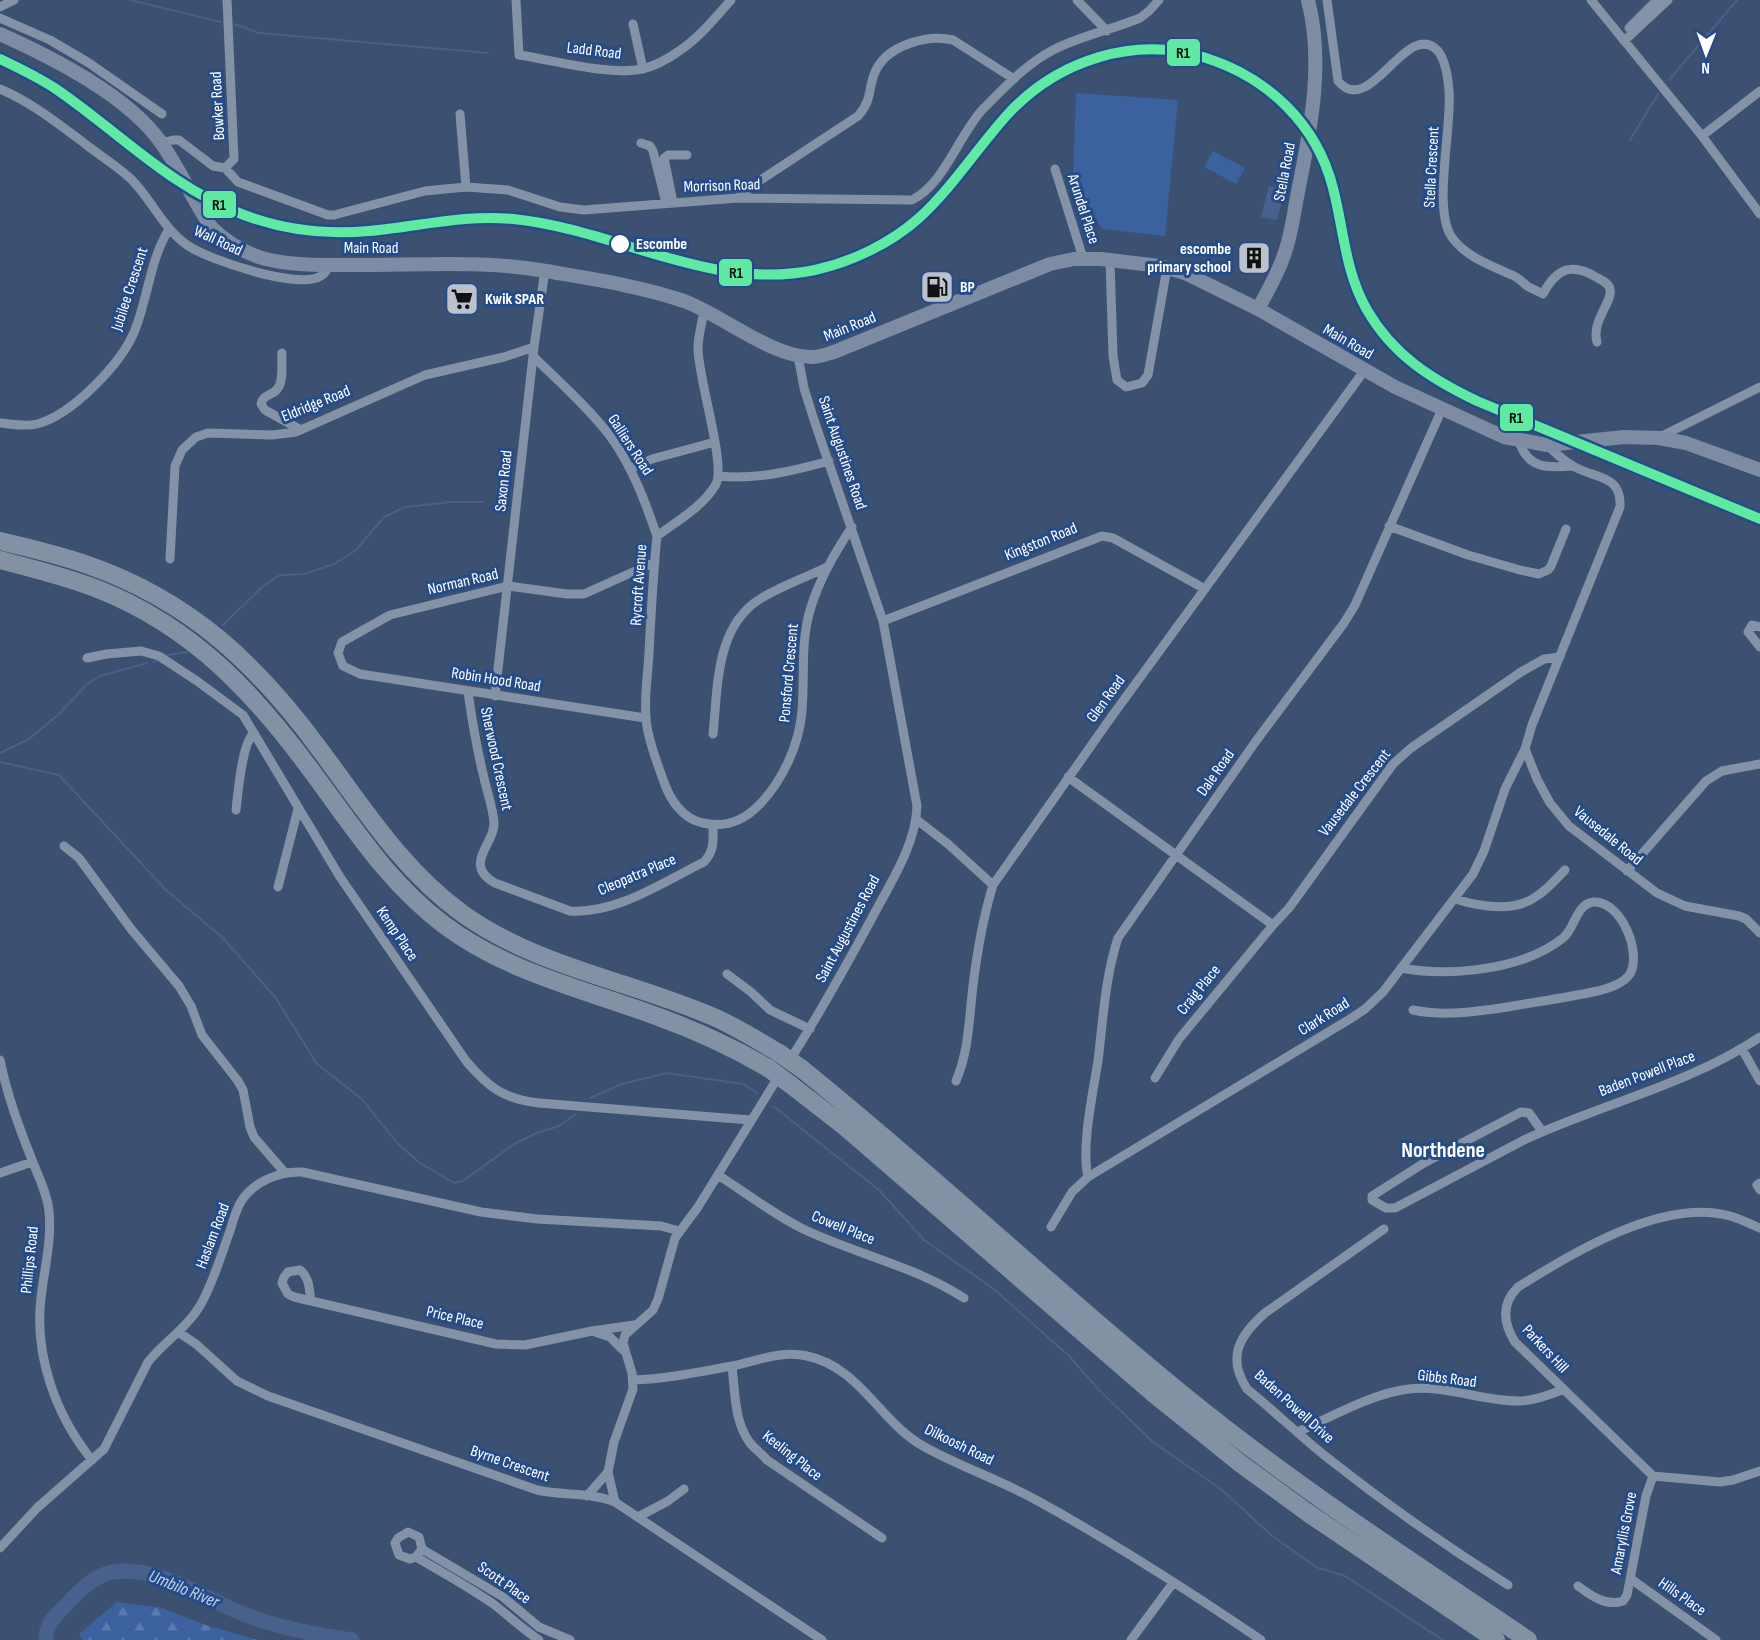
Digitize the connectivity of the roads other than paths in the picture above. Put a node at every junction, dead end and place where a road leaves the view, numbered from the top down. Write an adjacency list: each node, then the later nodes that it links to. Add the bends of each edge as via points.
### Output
1 (14, 0): 12 (street)
2 (227, 0): 28 (street, Bowker Road, via 235,149 231,165)
3 (516, 0): 18 (street, Ladd Road, via 519,55 598,68)
4 (731, 0): 18 (street, Ladd Road, via 680,51)
5 (1077, 0): 15 (street)
6 (1159, 0): 15 (street, Morrison Road, via 1140,18)
7 (1308, 0): 40 (main road, Stella Road, via 1316,58 1311,116 1285,254)
8 (1327, 0): 42 (street, Stella Crescent, via 1338,81 1343,86 1357,90 1372,84 1398,58 1416,47 1423,45 1437,51 1448,81 1450,109 1443,206 1451,236 1493,268 1543,294 1559,273 1573,269 1593,275 1609,286 1596,330)
9 (1657, 0): 17 (street)
10 (1668, 0): 17 (street)
11 (1594, 1): 17 (street)
12 (0, 7)
13 (0, 18): 22 (street, via 89,63)
14 (633, 24): 18 (street)
15 (1107, 31): 19 (street, Morrison Road, via 1052,51)
16 (0, 34): 25 (main road, Main Road, via 43,54 110,95)
17 (1623, 38): 24 (street)
18 (643, 69)
19 (1014, 79): 31 (street, Morrison Road, via 971,124 934,182 912,200); 31 (street, via 953,40 927,39 905,46 878,67 867,106 858,116)
20 (1, 90): 34 (street, Wall Road, via 43,113 124,174 141,190)
21 (1760, 91): 24 (street)
22 (162, 114)
23 (460, 114): 30 (street)
24 (1702, 136): 33 (street)
25 (162, 143): 28 (street, Bowker Road, via 179,140 213,166); 37 (main road, Main Road, via 201,212 222,237 269,260)
26 (641, 143): 32 (street, via 653,152)
27 (687, 155): 32 (street, via 664,158)
28 (225, 168): 30 (street, Morrison Road, via 238,182 328,215 425,191)
29 (1055, 169): 35 (street, Arundel Place)
30 (466, 187): 32 (street, Morrison Road, via 508,190 560,207 584,210)
31 (738, 198): 32 (street, Morrison Road)
32 (669, 203)
33 (1760, 214)
34 (169, 229): 37 (street, Wall Road, via 196,251 250,271 312,278 323,275); 49 (street, Jubilee Crescent, via 159,248 135,330 115,362 81,399 57,416 28,425)
35 (1083, 258): 36 (main road, Main Road); 45 (main road, Main Road, via 1050,264 824,355)
36 (1110, 260): 38 (main road, Main Road); 38 (street, via 1113,356 1117,380 1126,387 1142,383 1148,375)
37 (328, 265): 39 (main road, Main Road, via 480,265)
38 (1167, 268): 40 (main road, Main Road, via 1201,279)
39 (545, 270): 41 (main road, Main Road, via 669,297); 43 (street, Saxon Road)
40 (1258, 309): 46 (main road, Main Road)
41 (704, 311): 45 (main road, Main Road); 53 (street, via 698,356)
42 (1597, 342)
43 (534, 352): 50 (street, Eldridge Road, via 425,375); 57 (street, Galliers Road, via 596,419); 69 (street, Saxon Road)
44 (282, 353): 50 (street, via 280,385 261,400 262,407)
45 (798, 356): 55 (street, Saint Augustines Road, via 804,388)
46 (1364, 371): 48 (main road, Main Road); 70 (street, Glen Road)
47 (1760, 387): 51 (street)
48 (1442, 409): 52 (main road, Main Road); 60 (street, Dale Road)
49 (0, 423)
50 (301, 430): 65 (street, Eldridge Road, via 285,435 208,433 196,437 182,450 174,480)
51 (1659, 438): 54 (main road, Main Road, via 1624,437); 58 (main road, Main Road, via 1686,443)
52 (1519, 441): 54 (main road, Main Road); 56 (street, via 1524,454 1537,465)
53 (714, 442): 57 (street); 59 (street)
54 (1547, 445): 56 (street)
55 (829, 461): 59 (street, via 774,474); 61 (street, Saint Augustines Road)
56 (1572, 466): 74 (street, via 1610,481 1621,496)
57 (630, 469): 63 (street, Galliers Road)
58 (1760, 470)
59 (719, 477): 63 (street, Rycroft Avenue, via 705,499)
60 (1389, 526): 62 (street, via 1468,555 1539,574 1551,566); 94 (street, Dale Road, via 1356,605)
61 (852, 527): 68 (street, Ponsford Crescent); 71 (street, Saint Augustines Road)
62 (1566, 529)
63 (657, 536): 67 (street, Rycroft Avenue)
64 (0, 540): 158 (highway, bridge, via 89,565 133,584 200,623 233,649 287,706 407,865 462,913 526,950 717,1019 779,1053 865,1121 1222,1426)
65 (170, 559)
66 (0, 560): 157 (highway, bridge, via 101,590 163,622 202,649 276,723 372,855 443,924 523,970 692,1030 768,1068 845,1127 1154,1394 1241,1464)
67 (655, 562): 69 (street, Norman Road, via 591,592 576,595); 81 (street, Rycroft Avenue)
68 (827, 567): 83 (street, via 760,599 735,622 725,644); 90 (street, Ponsford Crescent, via 806,630 802,710 789,759 768,796 751,813 725,825)
69 (508, 586): 76 (street, Norman Road, via 376,622 342,642 338,653); 79 (street, Saxon Road)
70 (1205, 589): 71 (street, Kingston Road, via 1113,538 1102,536); 86 (street, Glen Road)
71 (883, 621): 89 (street, Saint Augustines Road, via 914,782)
72 (1760, 627): 73 (street, via 1752,625 1748,632)
73 (1760, 648)
74 (1560, 657): 84 (street); 101 (street, Vausedale Crescent, via 1544,659 1521,672 1393,764)
75 (87, 658): 82 (street, Kemp Place, via 135,651 159,656 230,704 243,715)
76 (343, 666): 77 (street, Robin Hood Road, via 360,674)
77 (468, 692): 78 (street, Robin Hood Road); 80 (street, Sherwood Crescent)
78 (483, 694): 79 (street, Robin Hood Road); 80 (street)
79 (495, 696): 81 (street, Robin Hood Road)
80 (472, 717): 95 (street, Sherwood Crescent, via 494,822)
81 (645, 718): 90 (street, Rycroft Avenue, via 668,794 696,822)
82 (253, 734): 87 (street, Kemp Place); 88 (street, via 246,747)
83 (713, 734)
84 (1525, 749): 97 (street, Vausedale Road, via 1559,816); 100 (street, Clark Road, via 1505,789 1480,862)
85 (1760, 764): 97 (street, via 1729,769 1706,781)
86 (1068, 777): 94 (street); 98 (street, Glen Road)
87 (298, 809): 91 (street, Kemp Place); 92 (street)
88 (236, 810)
89 (917, 820): 98 (street); 106 (street, Saint Augustines Road, via 884,894)
90 (713, 825): 95 (street, Cleopatra Place, via 713,848 704,862 611,906 570,910 495,883)
91 (309, 826): 92 (street); 113 (street, Kemp Place, via 466,1061 499,1093 519,1101)
92 (291, 833): 99 (street)
93 (64, 846): 117 (street, via 79,858 179,986 202,1035 243,1090 254,1137)
94 (1175, 855): 101 (street); 119 (street, Dale Road, via 1126,924 1114,949 1088,1132)
95 (481, 867)
96 (1565, 870): 100 (street, via 1535,898 1521,904 1491,906)
97 (1627, 871): 102 (street, Vausedale Road, via 1667,899 1739,916)
98 (993, 885): 111 (street, Glen Road, via 973,984 966,1049)
99 (278, 887)
100 (1455, 899): 103 (street, Clark Road)
101 (1273, 925): 110 (street, Craig Place, via 1179,1039)
102 (1760, 933)
103 (1401, 968): 105 (street, via 1484,968 1524,960 1564,938 1580,911 1593,902 1613,911 1631,938 1634,956 1630,973 1614,986 1468,1012); 119 (street, Clark Road, via 1365,1009)
104 (727, 974): 106 (street, via 770,1010)
105 (1413, 1010)
106 (810, 1029): 113 (street, Saint Augustines Road)
107 (1760, 1037): 108 (street, Baden Powell Place)
108 (1742, 1049): 112 (street); 114 (street, Baden Powell Place, via 1687,1076)
109 (0, 1060): 115 (street, Phillips Road)
110 (1155, 1078)
111 (956, 1081)
112 (1760, 1082)
113 (750, 1120): 118 (street, Saint Augustines Road)
114 (1542, 1131): 114 (street, Baden Powell Place, via 1529,1113 1521,1112 1424,1163 1371,1198 1379,1206 1395,1208)
115 (32, 1162): 116 (street); 136 (street, Phillips Road, via 49,1210 50,1237 39,1320 43,1356 63,1416)
116 (0, 1173)
117 (285, 1173): 125 (street, via 303,1172 481,1212 537,1220 661,1226); 130 (street, Haslam Road, via 268,1179 242,1200 201,1304)
118 (718, 1175): 125 (street, Saint Augustines Road); 126 (street, Cowell Place, via 804,1230 934,1281)
119 (1088, 1176): 122 (street, Clark Road, via 1072,1192)
120 (1760, 1183): 121 (street)
121 (1760, 1190)
122 (1051, 1227)
123 (1760, 1228): 134 (street, Parkers Hill, via 1716,1213 1658,1218 1622,1230 1518,1287 1506,1304 1508,1331)
124 (1384, 1229): 135 (street, Baden Powell Drive, via 1265,1313 1242,1339 1237,1360 1241,1380)
125 (679, 1232): 128 (street, Saint Augustines Road, via 653,1310)
126 (964, 1298)
127 (312, 1301): 129 (street, Price Place, via 513,1346)
128 (634, 1325): 129 (street, Price Place); 131 (street, Saint Augustines Road, via 625,1335)
129 (592, 1331): 131 (street, via 610,1337)
130 (178, 1332): 136 (street, Haslam Road, via 148,1362 104,1449); 141 (street, Byrne Crescent, via 237,1381 268,1396 537,1490)
131 (624, 1352): 133 (street)
132 (732, 1366): 133 (street, Dilkoosh Road); 144 (street, Keeling Place, via 741,1429 750,1444 767,1460); 149 (street, Dilkoosh Road, via 793,1354 826,1362 844,1372 923,1446 1039,1501)
133 (633, 1380): 138 (street)
134 (1562, 1390): 135 (street, Gibbs Road, via 1519,1402 1408,1389 1382,1396); 139 (street, Parkers Hill)
135 (1299, 1432): 150 (street, Baden Powell Drive, via 1439,1541)
136 (92, 1460): 145 (street, Haslam Road, via 33,1512)
137 (1760, 1471): 139 (street, via 1720,1482)
138 (608, 1472): 141 (street); 142 (street)
139 (1653, 1476): 148 (street, Amaryllis Grove)
140 (684, 1489): 143 (street)
141 (587, 1496): 142 (street, Byrne Crescent)
142 (615, 1502): 143 (street, Byrne Crescent)
143 (638, 1517): 154 (street, Byrne Crescent)
144 (882, 1538)
145 (0, 1548)
146 (419, 1553): 147 (street, Scott Place)
147 (452, 1571): 152 (street, Scott Place); 153 (street, Scott Place, via 503,1597 539,1627)
148 (1631, 1579): 151 (street, Amaryllis Grove, via 1623,1601 1591,1596); 159 (street, Hills Place)
149 (1173, 1582): 155 (street); 156 (street, Dilkoosh Road)
150 (1508, 1585)
151 (1578, 1586)
152 (539, 1640)
153 (570, 1640)
154 (822, 1640)
155 (1131, 1640)
156 (1261, 1640)
157 (1496, 1640)
158 (1528, 1640)
159 (1716, 1640)

